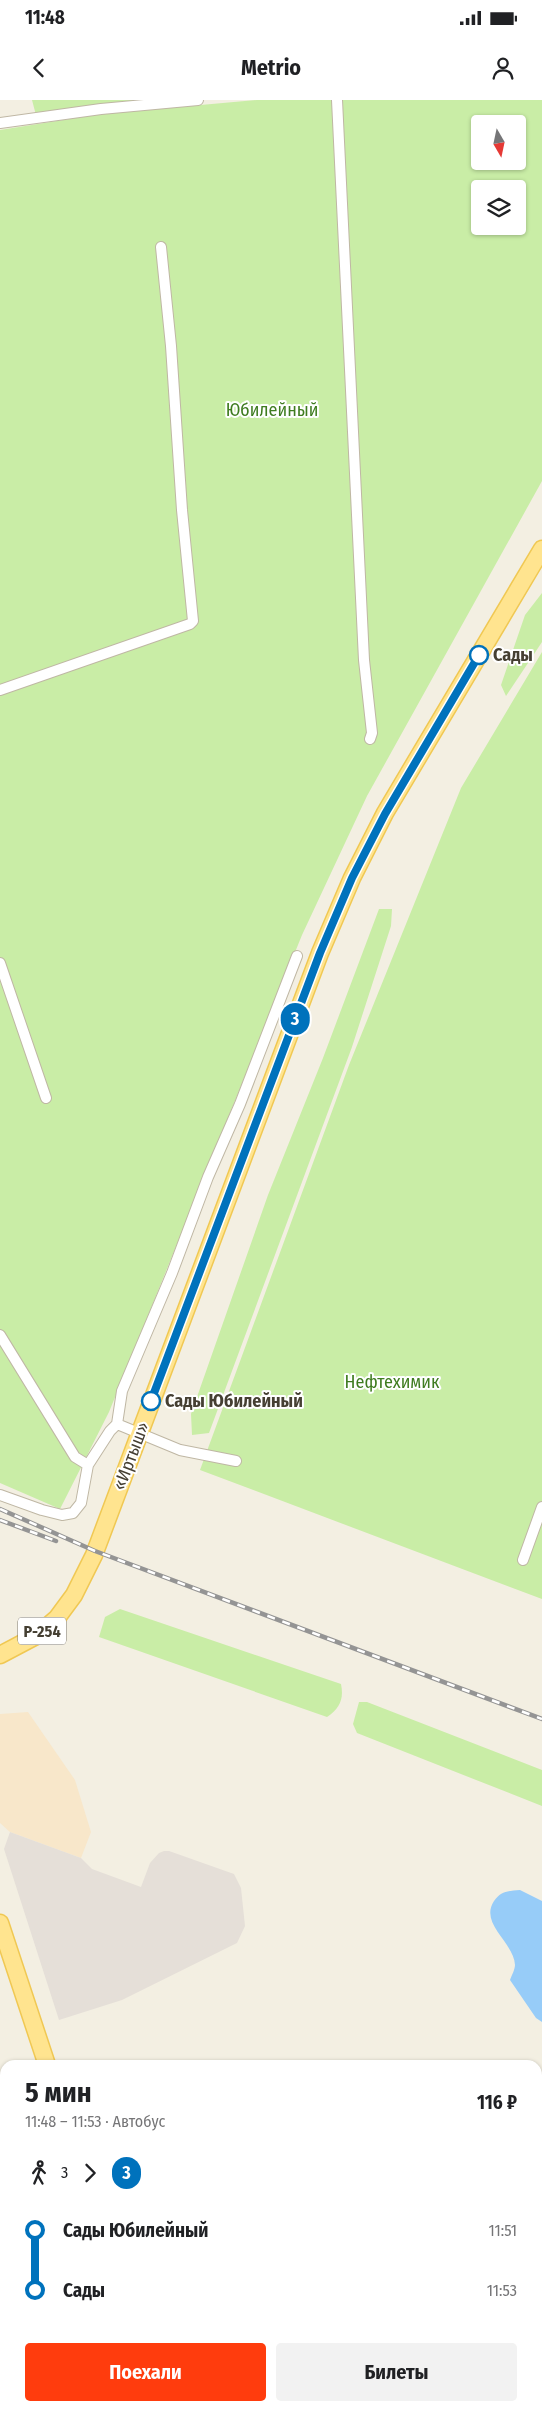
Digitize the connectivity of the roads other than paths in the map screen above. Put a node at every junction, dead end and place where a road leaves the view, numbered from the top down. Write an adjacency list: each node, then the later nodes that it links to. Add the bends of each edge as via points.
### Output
1 (198, 100): 3 (street)
2 (337, 100): 7 (street)
3 (0, 123)
4 (161, 247): 6 (street, via 193,621)
5 (542, 550): 13 (main road, «Иртыш» / Р-254, via 385,814 352,878)
6 (0, 690)
7 (370, 739)
8 (297, 956): 12 (street, via 122,1391)
9 (0, 962): 10 (street)
10 (46, 1098)
11 (0, 1335): 15 (street, via 75,1457)
12 (117, 1424): 13 (street); 15 (street)
13 (140, 1433): 14 (street, via 180,1450); 19 (main road, «Иртыш» / Р-254, via 94,1555 74,1595 57,1618 36,1636)
14 (236, 1461)
15 (88, 1465): 16 (street, via 81,1503 73,1513 42,1510)
16 (0, 1495)
17 (542, 1508): 18 (street)
18 (523, 1560)
19 (0, 1655)
20 (0, 1923): 21 (main road)
21 (44, 2060)

